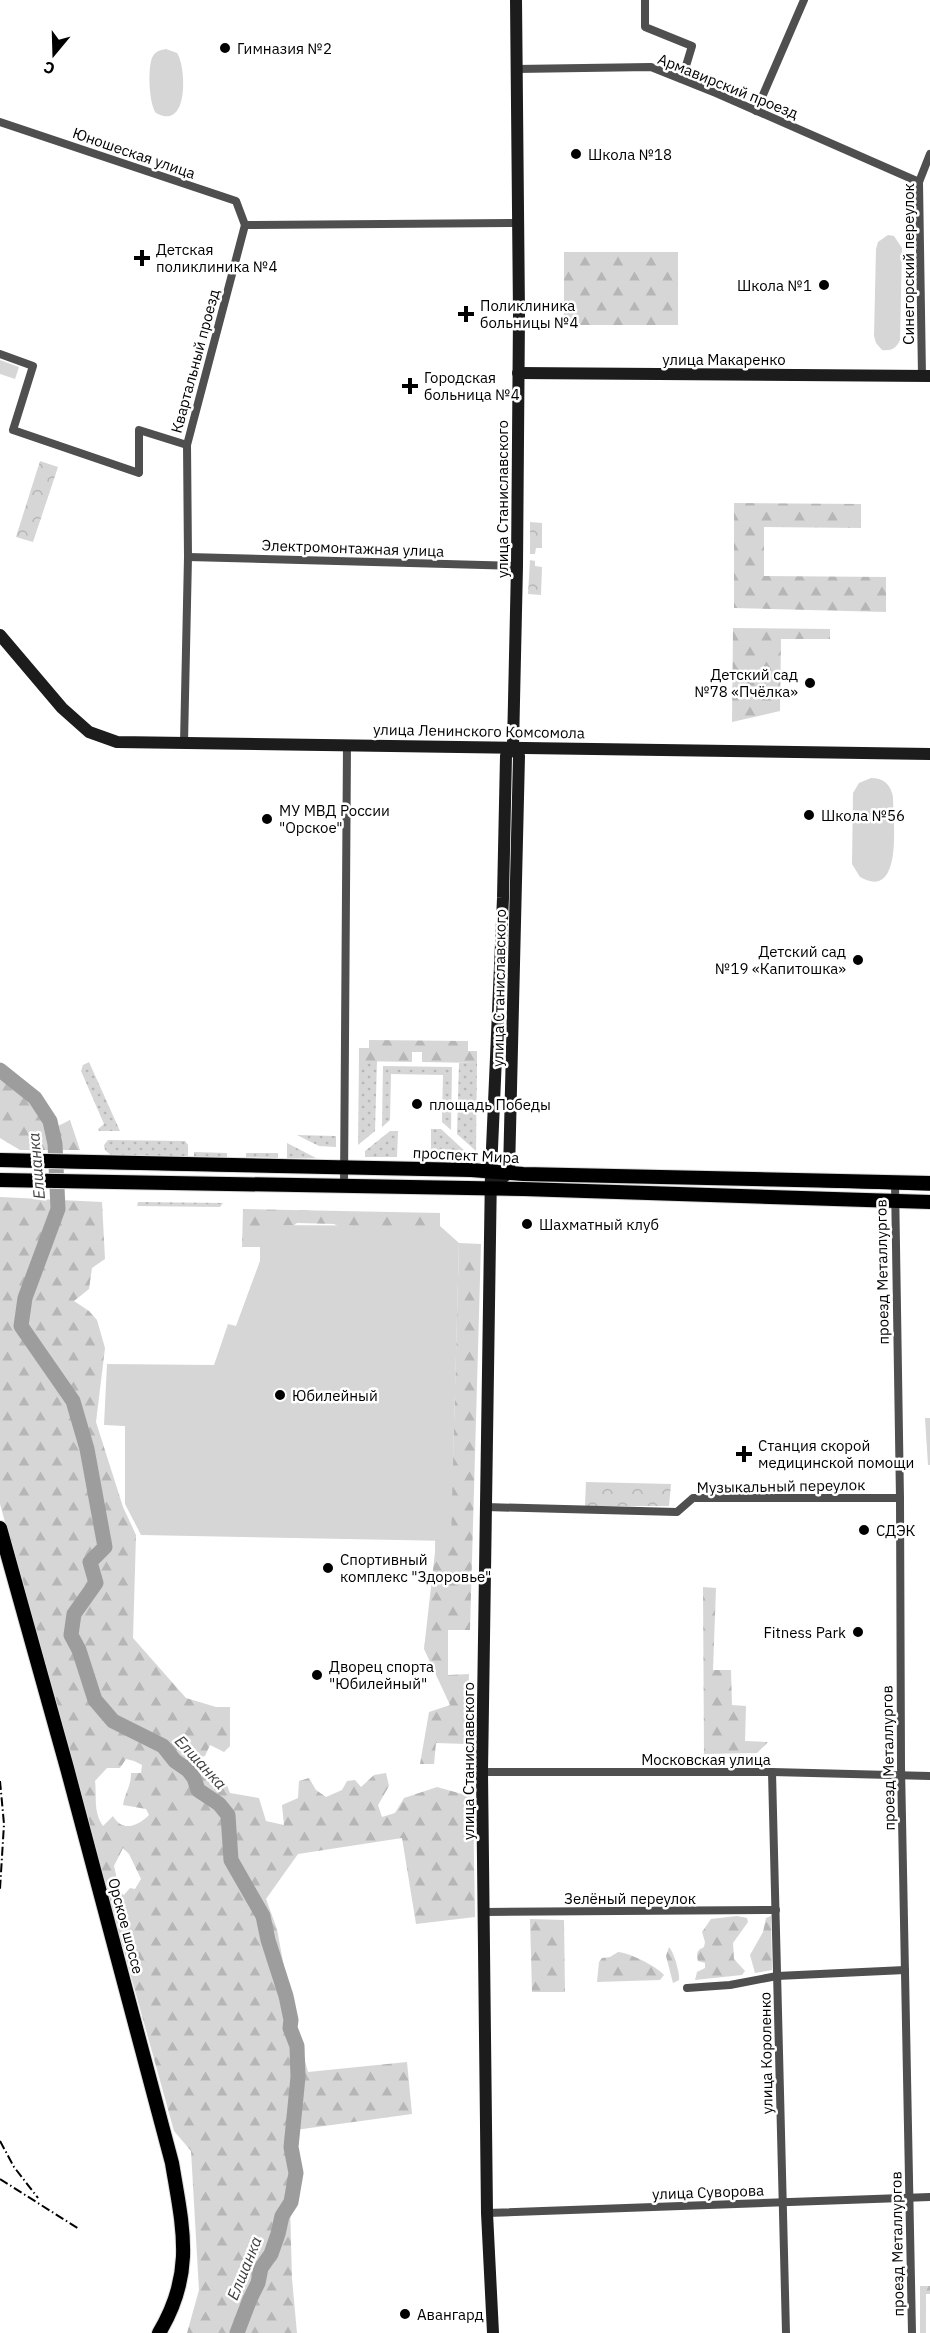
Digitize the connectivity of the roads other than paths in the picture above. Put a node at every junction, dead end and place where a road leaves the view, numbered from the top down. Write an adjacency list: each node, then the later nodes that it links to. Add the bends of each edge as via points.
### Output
1 (516, 0): 4 (main road, улица Станиславского)
2 (645, 0): 5 (street, via 645,27 692,46)
3 (804, 0): 6 (street)
4 (516, 69): 5 (street, Армавирский проезд, via 651,67); 10 (main road, улица Станиславского)
5 (682, 79): 6 (street, Армавирский проезд)
6 (756, 111): 9 (street, Армавирский проезд)
7 (0, 122): 11 (street, Юношеская улица, via 236,201)
8 (930, 154): 9 (street, Синегорский переулок)
9 (919, 182): 14 (street, Синегорский переулок)
10 (518, 223): 11 (street); 13 (main road, улица Станиславского)
11 (245, 225): 15 (street, Квартальный проезд)
12 (0, 354): 15 (street, via 33,366 13,430 139,473 139,430)
13 (518, 373): 14 (main road, улица Макаренко); 17 (main road, улица Станиславского)
14 (926, 376)
15 (187, 445): 16 (street, Квартальный проезд)
16 (188, 557): 17 (street, Электромонтажная улица); 19 (street, Квартальный проезд)
17 (517, 566): 21 (main road, улица Станиславского)
18 (0, 635): 19 (main road, улица Ленинского Комсомола, via 62,708 89,732 117,742)
19 (184, 743): 20 (main road, улица Ленинского Комсомола)
20 (347, 745): 21 (main road, улица Ленинского Комсомола); 24 (street)
21 (513, 746): 22 (main road, улица Ленинского Комсомола); 25 (main road, улица Станиславского, via 506,756); 26 (main road, улица Станиславского, via 519,756)
22 (930, 754)
23 (0, 1160): 24 (main road, проспект Мира)
24 (344, 1167): 25 (main road, проспект Мира); 34 (street)
25 (491, 1171): 26 (main road, проспект Мира); 35 (main road, улица Станиславского)
26 (509, 1172): 27 (main road, проспект Мира); 35 (main road)
27 (618, 1176): 28 (main road, проспект Мира); 36 (street)
28 (648, 1176): 29 (main road, проспект Мира); 37 (street)
29 (735, 1178): 31 (main road, проспект Мира); 38 (street)
30 (0, 1180): 34 (main road, проспект Мира)
31 (867, 1182): 32 (main road, проспект Мира); 39 (street)
32 (895, 1183): 33 (main road, проспект Мира); 40 (street, проезд Металлургов)
33 (930, 1183)
34 (344, 1186): 35 (main road, проспект Мира)
35 (490, 1189): 36 (main road, проспект Мира); 43 (main road, улица Станиславского)
36 (617, 1194): 37 (main road, проспект Мира)
37 (647, 1194): 38 (main road, проспект Мира)
38 (734, 1197): 39 (main road, проспект Мира)
39 (867, 1201): 40 (main road, проспект Мира)
40 (895, 1201): 41 (main road, проспект Мира); 42 (street, проезд Металлургов)
41 (930, 1202)
42 (900, 1498): 43 (street, Музыкальный переулок, via 693,1498 677,1512); 47 (street, проезд Металлургов)
43 (486, 1507): 45 (main road, улица Станиславского)
44 (0, 1528): 58 (main road, Орское шоссе, via 172,2163 183,2264 178,2296)
45 (482, 1772): 46 (street, Московская улица); 50 (main road, улица Станиславского)
46 (772, 1772): 47 (street, Московская улица); 49 (street, улица Короленко)
47 (901, 1775): 48 (street, Московская улица); 51 (street, проезд Металлургов)
48 (930, 1776)
49 (776, 1910): 50 (street, Зелёный переулок); 52 (street, улица Короленко)
50 (484, 1912): 57 (main road, улица Станиславского)
51 (905, 1970): 52 (street); 55 (street, проезд Металлургов)
52 (777, 1976): 53 (street); 56 (street, улица Короленко)
53 (687, 1988)
54 (930, 2197): 55 (street, улица Суворова)
55 (910, 2198): 56 (street, улица Суворова); 61 (street, проезд Металлургов)
56 (783, 2203): 57 (street, улица Суворова); 60 (street, улица Короленко)
57 (487, 2213): 59 (main road, улица Станиславского)
58 (159, 2333)
59 (493, 2333)
60 (786, 2333)
61 (912, 2333)

